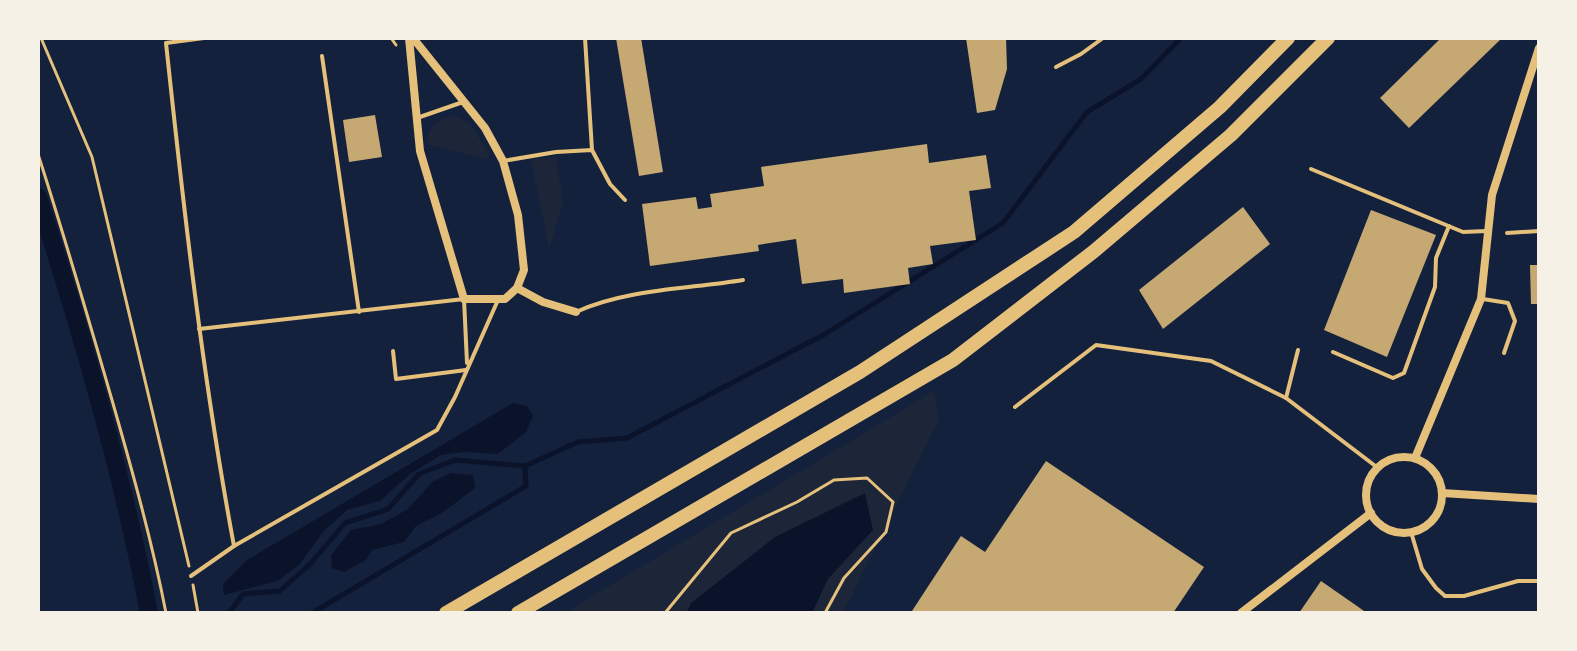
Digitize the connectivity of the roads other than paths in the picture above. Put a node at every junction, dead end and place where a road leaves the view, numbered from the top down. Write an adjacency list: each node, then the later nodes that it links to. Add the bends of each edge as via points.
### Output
1 (204, 38): 27 (lane, via 166,43)
2 (411, 38): 10 (street); 11 (street)
3 (585, 38): 12 (lane)
4 (1103, 38): 9 (lane)
5 (1288, 38): 44 (highway, via 1220,107 1074,232 860,372)
6 (1328, 38): 45 (highway, via 1231,135 1093,252 953,360)
7 (1539, 48): 17 (street, via 1492,195)
8 (322, 56): 25 (lane)
9 (1056, 67)
10 (463, 102): 11 (lane); 13 (street)
11 (417, 118): 22 (street, via 420,151)
12 (592, 150): 13 (lane); 15 (lane)
13 (503, 161): 21 (street, via 521,242 524,270)
14 (1311, 169): 16 (lane)
15 (625, 200)
16 (1449, 226): 17 (lane, via 1463,232); 30 (lane, via 1436,258 1435,287 1404,373 1393,378)
17 (1487, 231): 24 (street)
18 (1539, 231): 19 (lane)
19 (1507, 233)
20 (743, 280): 26 (lane, via 630,295)
21 (517, 288): 23 (street); 26 (street)
22 (464, 299): 23 (street); 25 (lane); 32 (lane)
23 (499, 299): 32 (lane)
24 (1481, 299): 31 (lane, via 1508,303 1512,312 1515,321); 35 (street)
25 (359, 312): 27 (lane)
26 (576, 312)
27 (199, 329): 41 (lane)
28 (1298, 350): 33 (lane)
29 (393, 351): 32 (lane, via 396,379)
30 (1333, 352)
31 (1504, 353)
32 (466, 370): 41 (lane, via 437,430)
33 (1286, 398): 34 (lane, via 1211,361 1096,345); 36 (lane)
34 (1015, 407)
35 (1415, 458): 36 (street, via 1394,458); 37 (street, via 1434,471)
36 (1378, 468): 39 (street, via 1367,490)
37 (1442, 493): 38 (street); 40 (street, via 1436,515)
38 (1539, 499)
39 (1371, 513): 40 (street, via 1387,528); 46 (street)
40 (1411, 532): 43 (lane, via 1422,569 1445,596)
41 (234, 546): 42 (lane)
42 (191, 576)
43 (1539, 581)
44 (446, 613)
45 (518, 613)
46 (1241, 613)

